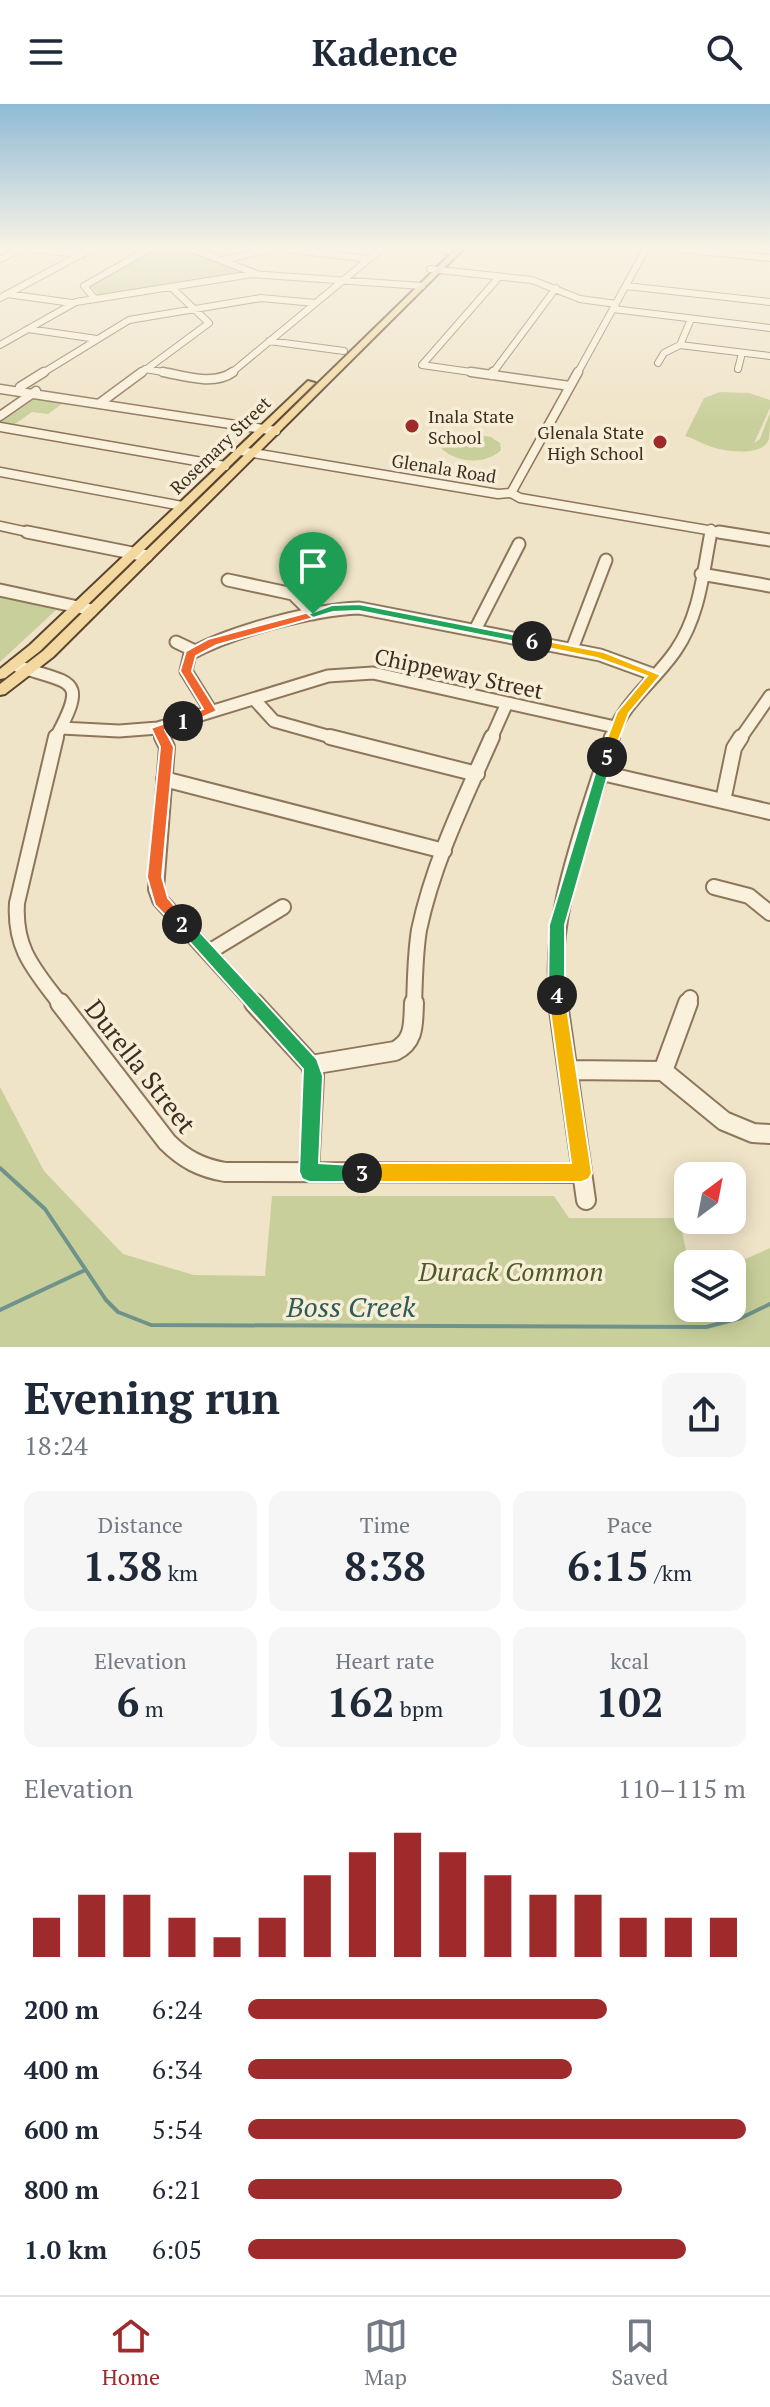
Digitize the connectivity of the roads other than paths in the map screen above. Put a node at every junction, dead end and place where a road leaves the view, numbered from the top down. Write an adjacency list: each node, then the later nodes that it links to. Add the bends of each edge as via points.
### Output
1 (65, 307): 13 (street)
2 (207, 307): 10 (street)
3 (310, 307): 15 (street)
4 (393, 307): 18 (main road, Rosemary Street)
5 (397, 307): 35 (main road, Rosemary Street)
6 (472, 307): 24 (street, via 422,363)
7 (542, 307): 24 (street)
8 (613, 307): 26 (street)
9 (620, 307): 11 (street)
10 (195, 309): 14 (street, via 129,320); 22 (street, via 209,323)
11 (691, 319): 12 (street); 17 (street)
12 (770, 328)
13 (28, 329): 14 (street); 16 (street)
14 (97, 339): 27 (street)
15 (269, 341): 18 (street); 22 (street, via 219,379)
16 (0, 345)
17 (680, 345): 19 (street); 21 (street)
18 (344, 351): 34 (main road, Rosemary Street)
19 (742, 353): 20 (street); 23 (street)
20 (770, 356)
21 (658, 363)
22 (145, 369): 29 (street)
23 (738, 369)
24 (491, 375): 26 (street)
25 (0, 386): 27 (street); 28 (street)
26 (570, 386): 40 (street)
27 (20, 387): 28 (street)
28 (35, 392): 29 (street); 31 (street)
29 (100, 403): 34 (street)
30 (0, 405): 31 (street)
31 (12, 408): 32 (street)
32 (0, 416)
33 (0, 427): 38 (street)
34 (263, 429): 35 (street); 36 (main road, Rosemary Street)
35 (276, 431): 37 (main road, Rosemary Street)
36 (241, 451): 37 (street, Glenala Road); 38 (main road, Rosemary Street)
37 (254, 453): 40 (street, Glenala Road); 47 (main road, Rosemary Street)
38 (225, 466): 41 (main road, Rosemary Street)
39 (0, 472): 41 (street)
40 (511, 493): 43 (street, Glenala Road)
41 (182, 506): 46 (main road, Rosemary Street)
42 (0, 526): 46 (street)
43 (711, 530): 44 (street, Glenala Road); 49 (street)
44 (770, 540)
45 (519, 544): 56 (street)
46 (132, 553): 47 (street); 53 (main road, Rosemary Street)
47 (147, 556): 54 (main road, Rosemary Street)
48 (606, 560): 58 (street)
49 (701, 574): 51 (street); 62 (street, via 686,633)
50 (228, 580): 55 (street, via 293,594)
51 (770, 586)
52 (0, 590): 53 (street)
53 (76, 607): 54 (street); 60 (main road, Rosemary Street)
54 (92, 610): 60 (main road, Rosemary Street)
55 (313, 614): 56 (street, via 359,608); 59 (street)
56 (475, 630): 58 (street)
57 (176, 642): 59 (street)
58 (572, 649): 62 (street)
59 (195, 651): 67 (street, via 186,671)
60 (22, 668): 61 (main road); 63 (main road); 69 (street, Durella Street, via 72,688 73,706)
61 (0, 675)
62 (655, 675): 68 (street)
63 (0, 691)
64 (770, 696): 74 (street, via 734,748)
65 (254, 699): 66 (street, Chippeway Street, via 350,672); 67 (street, Chippeway Street); 72 (street, via 274,721 289,727)
66 (507, 703): 68 (street, Chippeway Street); 72 (street)
67 (211, 711): 70 (street, Chippeway Street)
68 (615, 727): 71 (street)
69 (61, 728): 70 (street, Chippeway Street); 86 (street, Durella Street, via 17,903 17,934 26,959 185,1159 225,1172)
70 (158, 728): 73 (street, via 167,747)
71 (602, 773): 74 (street); 83 (street, via 557,925 555,984)
72 (477, 774): 76 (street)
73 (164, 779): 76 (street); 80 (street, via 156,889 160,900)
74 (723, 801): 75 (street)
75 (770, 812)
76 (444, 851): 82 (street, via 424,906 414,957 411,1038 395,1051)
77 (714, 887): 79 (street, via 749,896)
78 (283, 907): 80 (street)
79 (770, 913)
80 (209, 952): 82 (street)
81 (690, 998): 84 (street)
82 (311, 1065): 86 (street)
83 (568, 1070): 84 (street); 87 (street)
84 (663, 1071): 85 (street, via 719,1121 752,1135)
85 (770, 1134)
86 (309, 1172): 87 (street, Durella Street)
87 (582, 1173): 88 (street)
88 (586, 1200)

